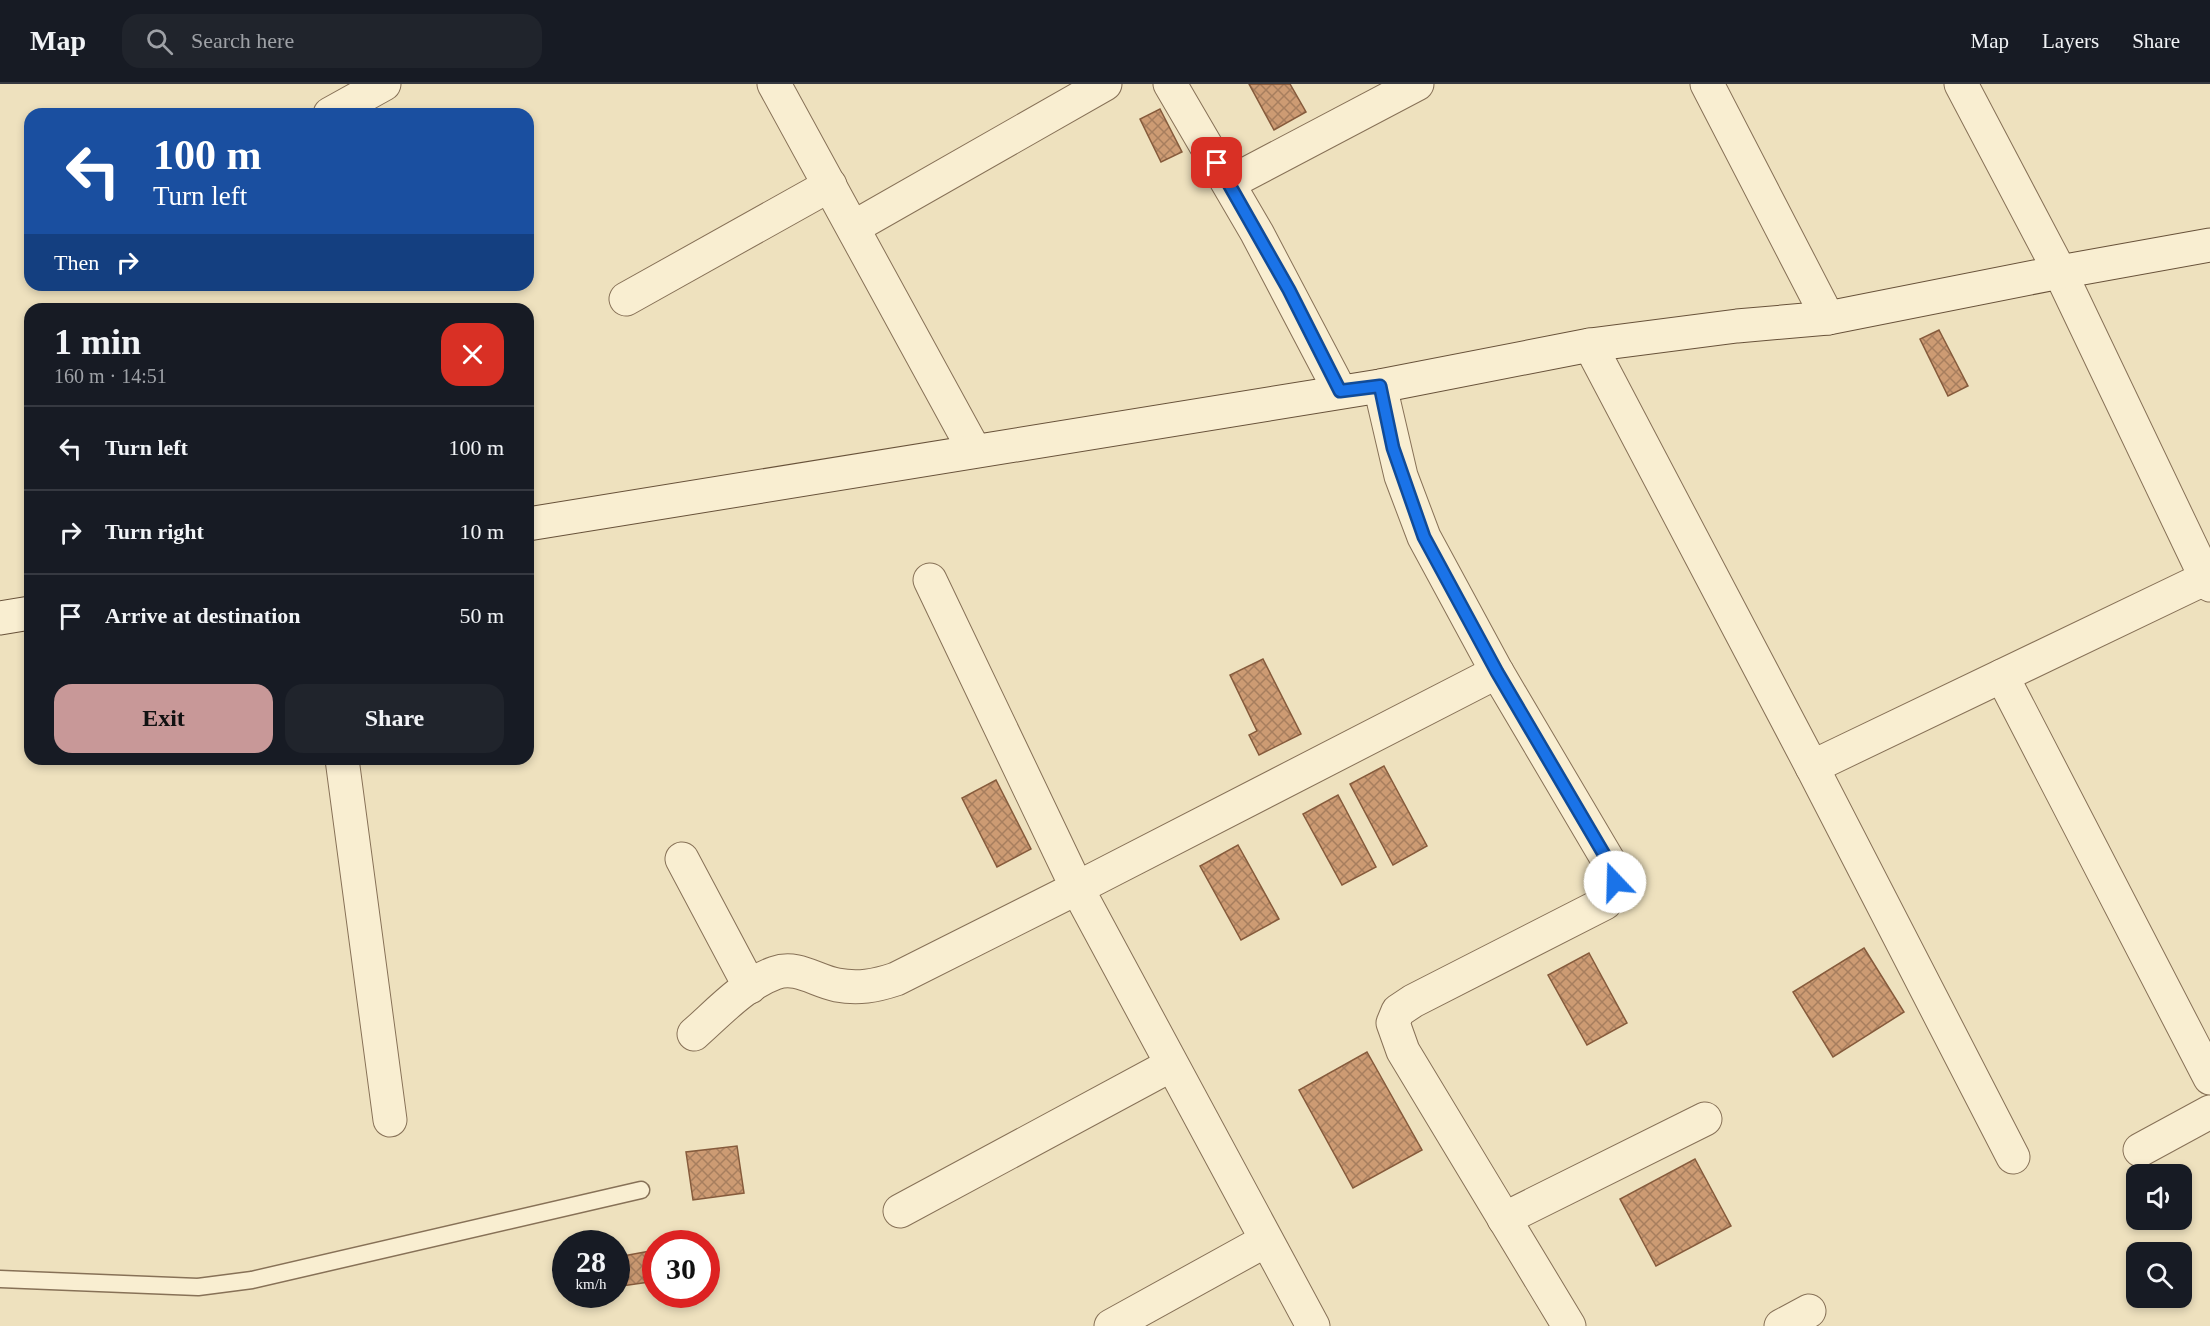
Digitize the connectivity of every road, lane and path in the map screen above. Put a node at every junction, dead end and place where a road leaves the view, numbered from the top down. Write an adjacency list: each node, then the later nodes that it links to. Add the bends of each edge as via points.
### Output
1 (384, 84): 8 (street)
2 (774, 84): 10 (street)
3 (1105, 84): 11 (street)
4 (1170, 84): 9 (street)
5 (1417, 84): 9 (street)
6 (1707, 84): 15 (street)
7 (1961, 84): 13 (street)
8 (341, 108)
9 (1229, 183): 18 (street)
10 (831, 185): 11 (street); 14 (street)
11 (854, 227): 19 (street)
12 (2210, 245): 13 (street)
13 (2060, 272): 15 (street); 22 (street)
14 (626, 299)
15 (1828, 318): 16 (street)
16 (1590, 345): 17 (street); 28 (street)
17 (1380, 386): 18 (street); 25 (street, via 1393,448 1424,537)
18 (1340, 391): 19 (street)
19 (974, 450): 20 (street)
20 (534, 523)
21 (930, 580): 30 (street)
22 (2208, 581): 26 (street)
23 (24, 614): 24 (street)
24 (0, 618)
25 (1497, 672): 30 (street); 42 (street, via 1615,873 1613,891 1605,903 1413,1001 1398,1011 1393,1023 1403,1051)
26 (2002, 676): 28 (street); 34 (street)
27 (343, 765): 37 (street)
28 (1812, 767): 39 (street)
29 (682, 859): 31 (street)
30 (1077, 888): 31 (street, via 876,986 835,984 794,971 776,973); 33 (street)
31 (750, 987): 32 (street)
32 (694, 1034)
33 (1171, 1065): 41 (street); 43 (street)
34 (2210, 1078)
35 (2210, 1112): 38 (street)
36 (1705, 1119): 42 (street)
37 (390, 1120)
38 (2140, 1150)
39 (2013, 1157)
40 (641, 1190): 44 (lane, via 252,1280 198,1287)
41 (900, 1211)
42 (1504, 1219): 47 (street)
43 (1265, 1241): 45 (street); 46 (street)
44 (0, 1279)
45 (1111, 1326)
46 (1313, 1326)
47 (1569, 1326)

